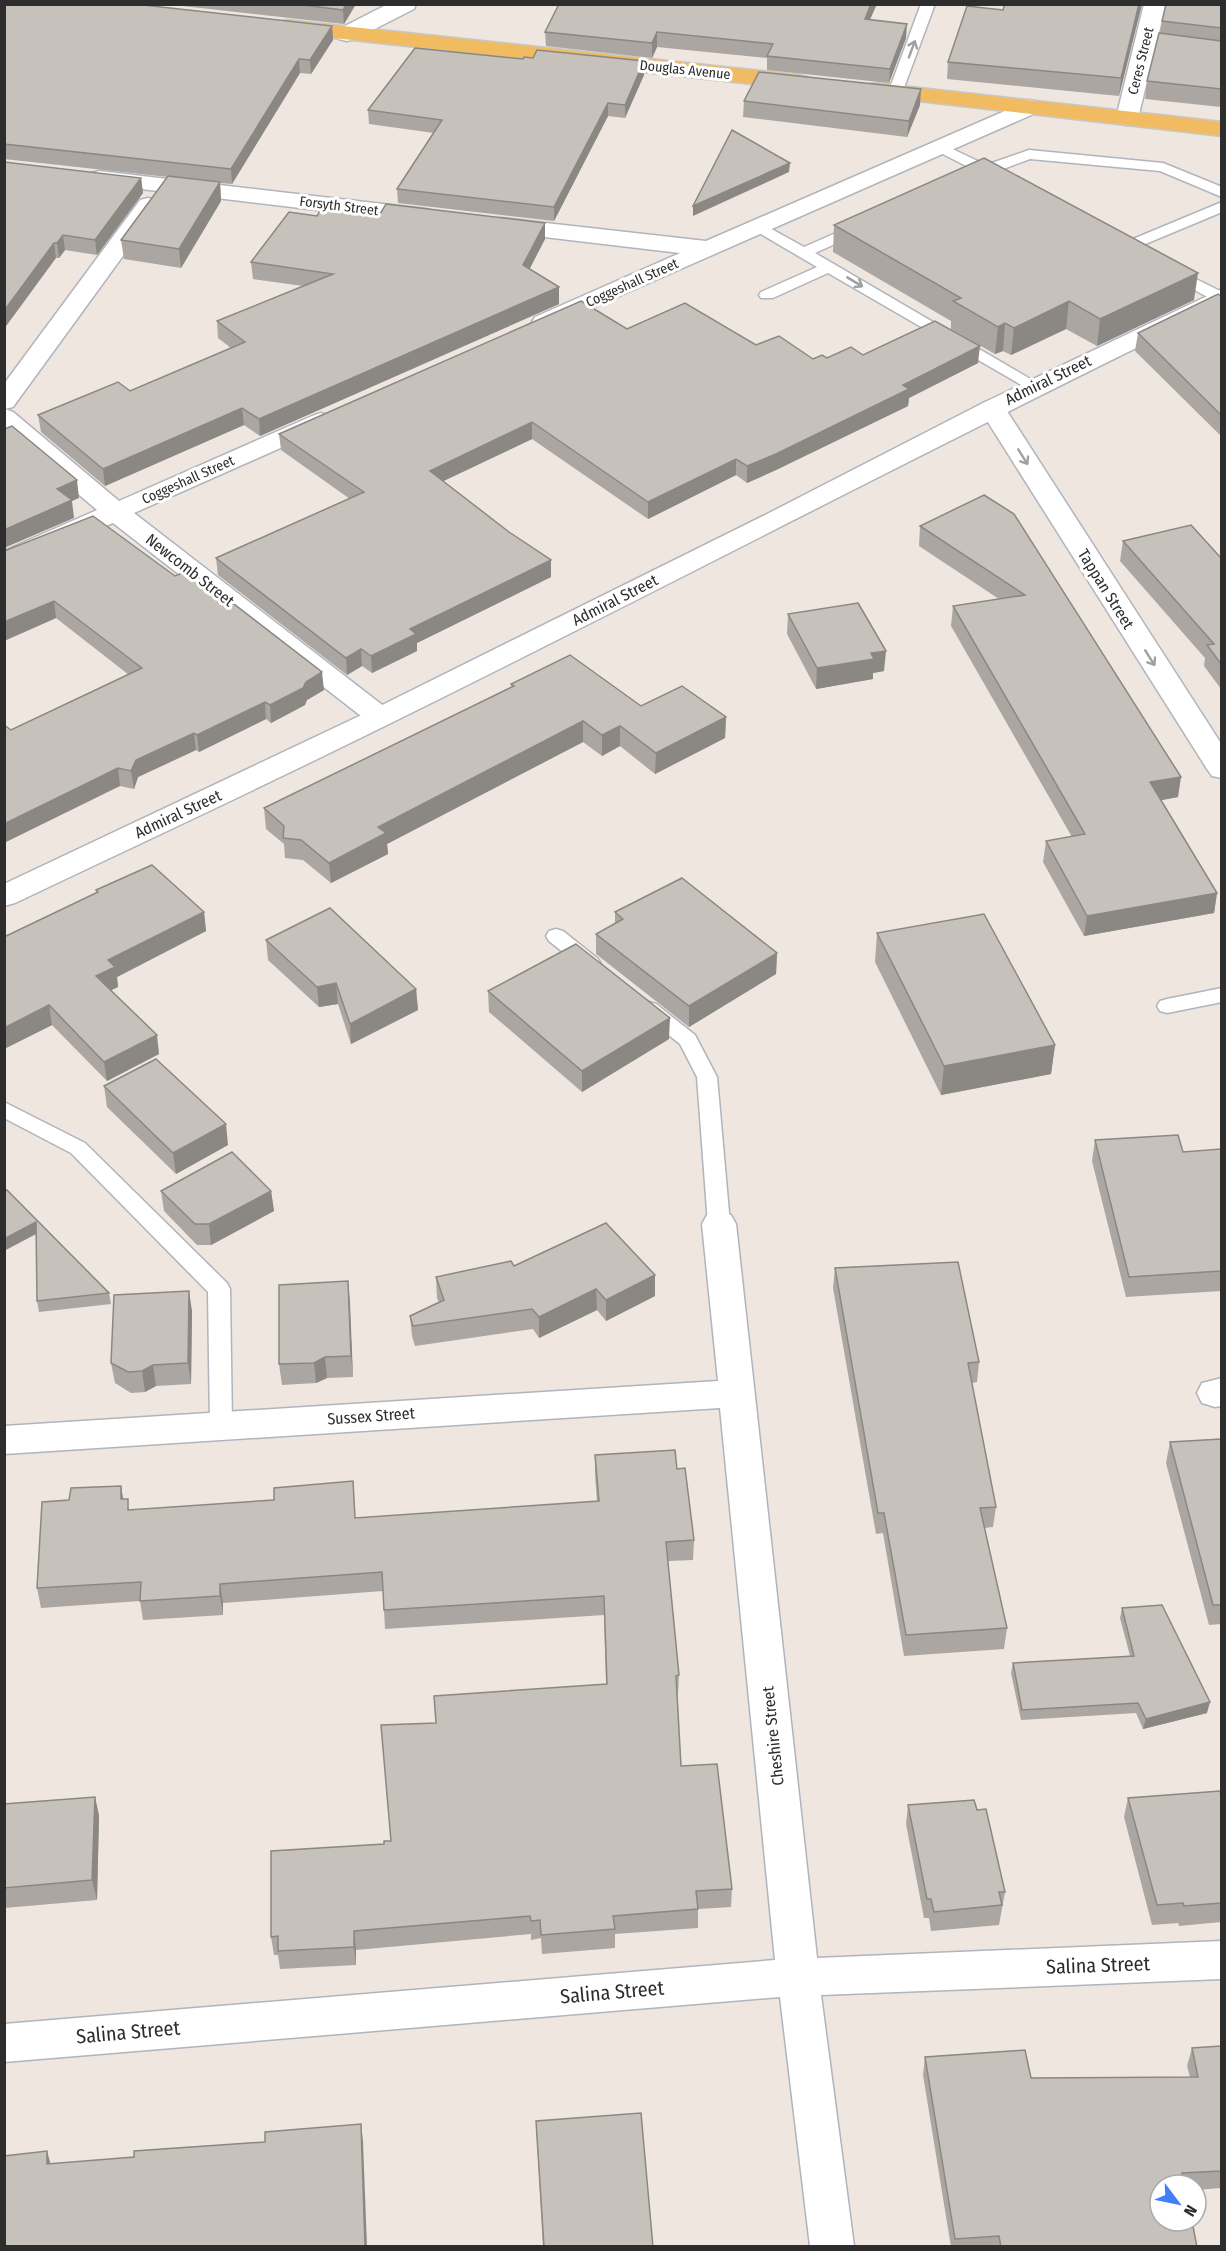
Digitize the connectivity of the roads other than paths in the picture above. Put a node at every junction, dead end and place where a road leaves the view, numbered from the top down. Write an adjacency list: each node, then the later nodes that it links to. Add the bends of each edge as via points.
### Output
1 (406, 4): 5 (street)
2 (928, 4): 8 (lane, one-way to 2)
3 (1155, 4): 10 (street, Ceres Street, via 1150,44)
4 (265, 25): 5 (main road, Douglas Avenue)
5 (347, 34): 6 (main road, Douglas Avenue)
6 (824, 85)
7 (860, 89): 8 (main road)
8 (895, 93): 9 (main road)
9 (1030, 107): 10 (main road); 12 (street, Coggeshall Street)
10 (1127, 117): 11 (main road)
11 (1221, 129)
12 (940, 147): 13 (lane); 23 (street, Coggeshall Street)
13 (985, 170): 15 (lane); 16 (lane); 18 (lane, via 1029,154 1063,157 1163,167)
14 (72, 175): 17 (street, Forsyth Street)
15 (1005, 182)
16 (953, 185)
17 (162, 186): 20 (street, Forsyth Street); 31 (street)
18 (1221, 193)
19 (1221, 206): 28 (lane, via 1121,245)
20 (447, 219)
21 (483, 223): 24 (street)
22 (868, 223): 25 (lane)
23 (759, 227): 24 (street, Coggeshall Street); 25 (lane)
24 (709, 249): 29 (street, Coggeshall Street)
25 (805, 252): 26 (lane)
26 (829, 267): 27 (lane); 30 (lane, one-way to 30)
27 (767, 296)
28 (1220, 297): 30 (street, Admiral Street)
29 (525, 331)
30 (1036, 387): 32 (street, Admiral Street)
31 (4, 402)
32 (992, 408): 37 (street, Admiral Street); 38 (street, Tappan Street, one-way to 38)
33 (342, 412): 35 (street, Coggeshall Street)
34 (4, 417): 35 (street, Newcomb Street)
35 (116, 512): 36 (street, Coggeshall Street); 37 (street, Newcomb Street)
36 (4, 561)
37 (381, 717): 39 (street, Admiral Street)
38 (1221, 769)
39 (4, 896)
40 (556, 936): 41 (lane)
41 (609, 978)
42 (1221, 995): 44 (lane)
43 (636, 999): 46 (lane, via 688,1040 707,1077)
44 (1167, 1006)
45 (4, 1108): 48 (lane, via 78,1148 219,1289)
46 (719, 1224): 47 (street, Cheshire Street)
47 (738, 1393): 48 (street, Sussex Street); 51 (street, Cheshire Street)
48 (222, 1426): 49 (street, Sussex Street)
49 (4, 1440)
50 (1221, 1960): 51 (street, Salina Street)
51 (798, 1977): 52 (street, Salina Street); 53 (street, Cheshire Street)
52 (4, 2043)
53 (832, 2247)

